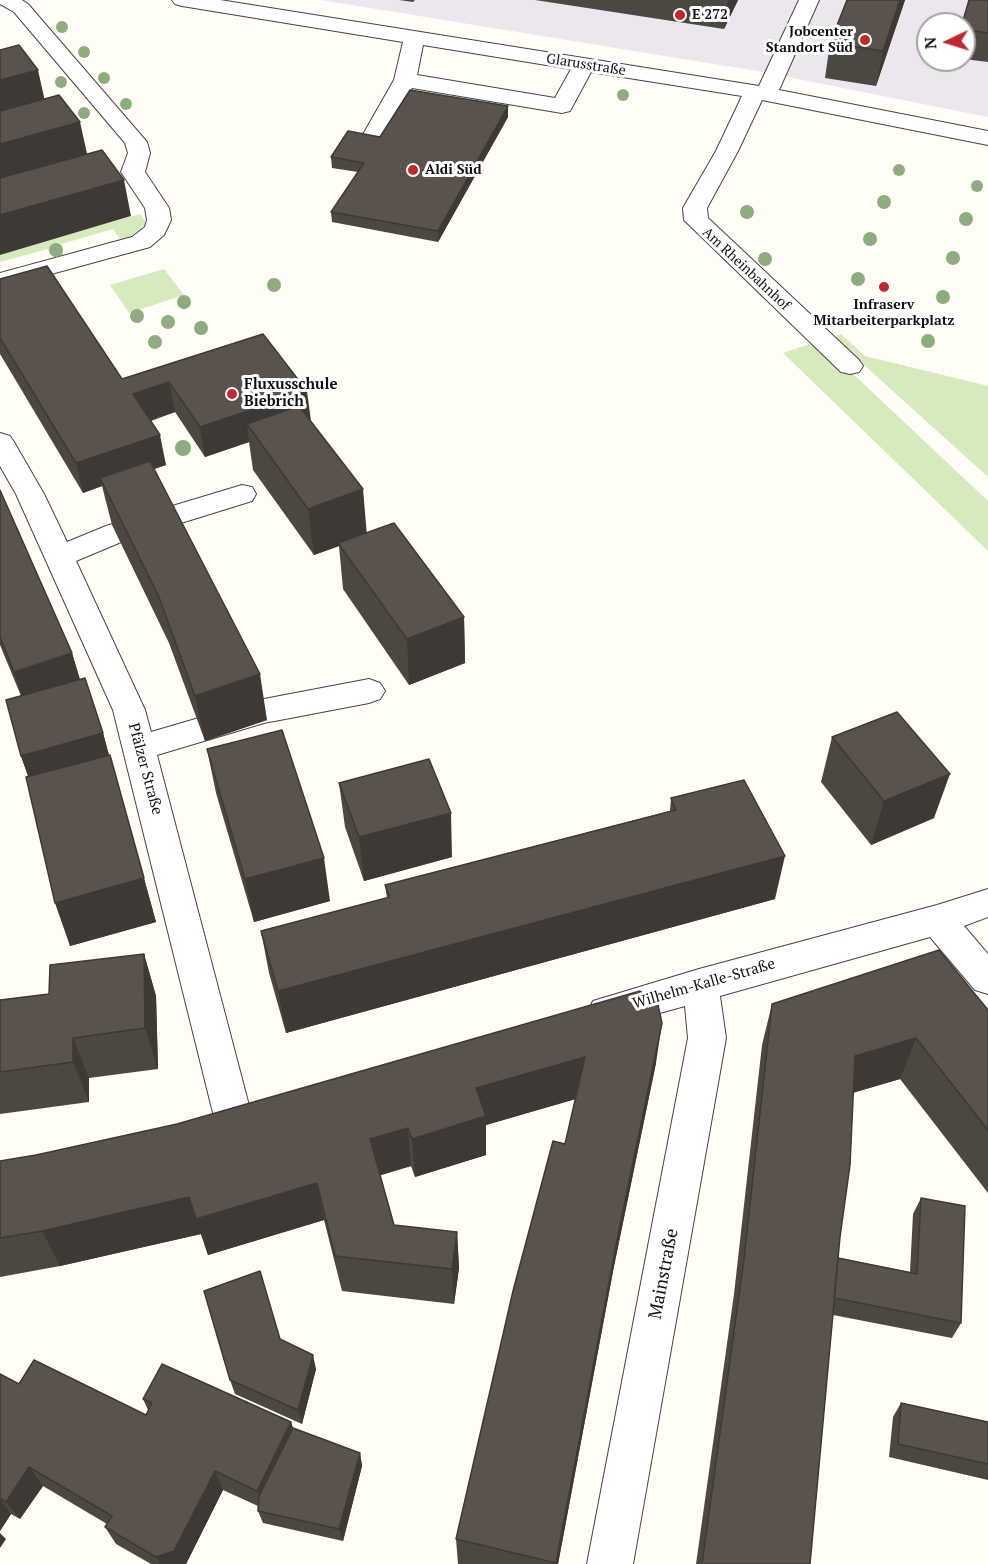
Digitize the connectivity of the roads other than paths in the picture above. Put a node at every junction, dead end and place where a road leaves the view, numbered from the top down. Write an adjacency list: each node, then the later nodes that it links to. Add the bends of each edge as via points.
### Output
1 (7, 0): 10 (street, via 21,8 136,142 139,148 135,178 157,208 159,220 156,230 141,242)
2 (182, 0): 4 (street, Glarusstraße)
3 (809, 0): 7 (street, Am Rheinbahnhof)
4 (414, 37): 5 (street, Glarusstraße); 6 (street)
5 (584, 64): 6 (street, via 562,106); 7 (street, Glarusstraße)
6 (405, 80): 9 (street)
7 (760, 93): 8 (street, Glarusstraße); 11 (street, Am Rheinbahnhof, via 695,208 696,220)
8 (988, 138)
9 (368, 145)
10 (0, 281)
11 (850, 366)
12 (0, 442): 14 (street, Pfälzer Straße, via 20,498)
13 (242, 494): 14 (street, via 116,533)
14 (59, 557): 16 (street, Pfälzer Straße, via 129,710)
15 (369, 691): 16 (street, via 264,711)
16 (140, 748): 22 (street, Pfälzer Straße)
17 (988, 903): 18 (street, Wilhelm-Kalle-Straße)
18 (937, 920): 19 (street); 20 (street, Wilhelm-Kalle-Straße)
19 (988, 979)
20 (699, 985): 21 (street, Wilhelm-Kalle-Straße); 23 (street, Mainstraße, via 706,1018 705,1054)
21 (576, 1021)
22 (233, 1117)
23 (610, 1564)

